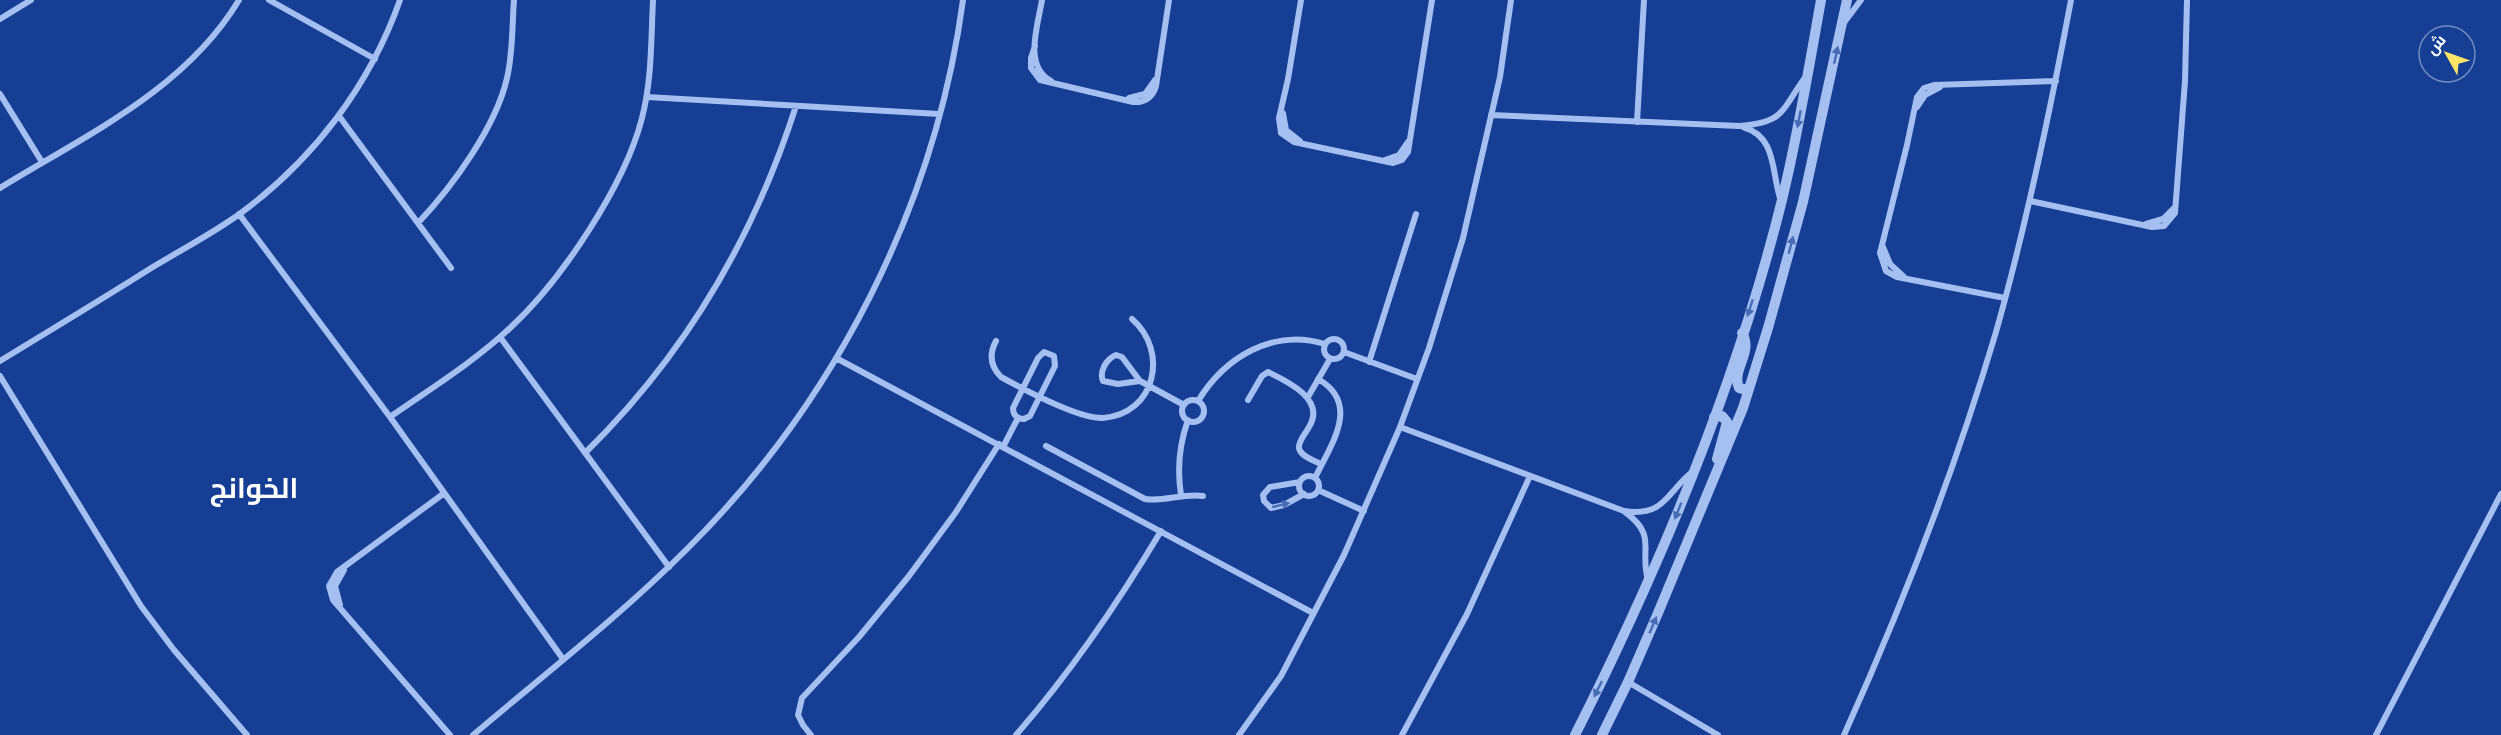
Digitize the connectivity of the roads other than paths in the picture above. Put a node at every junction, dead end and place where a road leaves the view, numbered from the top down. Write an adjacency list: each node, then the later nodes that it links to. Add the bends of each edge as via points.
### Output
1 (31, 0): 19 (street)
2 (239, 0): 32 (street, via 201,50 161,87)
3 (269, 0): 21 (street)
4 (400, 0): 21 (street)
5 (514, 0): 38 (street, via 509,70 500,101 458,174)
6 (654, 0): 25 (street)
7 (963, 0): 27 (street)
8 (1042, 0): 9 (street, via 1035,46 1038,70 1057,84 1134,98 1145,94 1158,74)
9 (1169, 0)
10 (1301, 0): 11 (street, via 1278,123 1281,133 1289,140 1393,163 1408,152)
11 (1432, 0)
12 (1511, 0): 28 (street)
13 (1644, 0): 30 (street)
14 (1821, 0): 22 (street)
15 (1847, 0): 20 (street)
16 (1861, 0): 20 (street)
17 (2071, 0): 23 (street)
18 (2187, 0): 35 (street, via 2177,204 2169,223 2158,228)
19 (0, 19)
20 (1842, 24): 57 (street, one-way to 20, via 1803,202)
21 (375, 58): 29 (street)
22 (1808, 74): 31 (street, via 1780,115 1764,124); 34 (street, one-way to 34)
23 (2056, 81): 35 (street); 40 (street, via 1934,85 1924,88 1917,97 1880,260 1886,271 1897,277)
24 (0, 94): 32 (street)
25 (647, 97): 26 (street); 43 (street, via 625,162 591,225 538,299)
26 (796, 106): 27 (street); 70 (street, via 763,195 705,306 650,383)
27 (939, 114): 47 (street, via 919,182 894,246)
28 (1491, 115): 30 (street); 53 (street, via 1463,237)
29 (339, 116): 36 (street, via 285,177); 38 (street)
30 (1637, 122): 31 (street)
31 (1740, 126): 34 (street, via 1767,145)
32 (42, 162): 33 (street)
33 (0, 188)
34 (1781, 201): 42 (street, one-way to 42)
35 (2030, 201): 40 (street)
36 (239, 214): 49 (street); 63 (street)
37 (1416, 214): 50 (street)
38 (418, 223): 39 (street)
39 (452, 268)
40 (2005, 298): 101 (street, via 1936,511)
41 (1132, 319): 55 (street, via 1148,338 1153,354)
42 (1742, 333): 57 (street, via 1747,348 1737,382 1740,388); 64 (street)
43 (500, 337): 63 (street); 70 (street)
44 (996, 341): 56 (street, via 991,355 995,370)
45 (1325, 344): 46 (street, via 1330,339 1340,340); 48 (street, via 1323,351); 61 (street, via 1287,339 1256,348 1227,366)
46 (1344, 352): 48 (street, via 1340,358); 50 (street)
47 (836, 358): 68 (street); 86 (street, via 764,463)
48 (1330, 359): 52 (street)
49 (0, 361)
50 (1369, 362): 53 (street)
51 (0, 376): 91 (street, via 136,598 174,650)
52 (1318, 379): 59 (street); 71 (street, via 1336,396 1341,415 1339,428)
53 (1417, 379): 67 (street)
54 (1140, 381): 54 (street, via 1119,356 1109,358 1101,374 1108,384); 55 (street)
55 (1149, 386): 58 (street, via 1127,410 1103,417 1078,413); 62 (street)
56 (1023, 387): 58 (street); 58 (street, via 1040,355 1050,353 1056,364); 65 (street, via 1013,408)
57 (1748, 390): 72 (street)
58 (1040, 396): 65 (street, via 1030,416)
59 (1308, 397): 60 (street, via 1268,372); 71 (street, via 1314,406 1314,417 1299,449)
60 (1248, 400)
61 (1198, 401): 62 (street); 66 (street, via 1203,405 1203,416)
62 (1184, 405): 66 (street, via 1183,414)
63 (390, 417): 78 (street)
64 (1714, 417): 72 (street, via 1722,416 1727,422 1717,456); 73 (street)
65 (1018, 418): 68 (street)
66 (1188, 420): 81 (street, via 1179,463)
67 (1401, 427): 74 (street); 83 (street)
68 (1001, 446): 85 (street); 94 (street, via 909,576 802,698 798,715)
69 (1046, 446): 81 (street, via 1139,497 1156,500)
70 (585, 453): 86 (street)
71 (1321, 464): 75 (street)
72 (1719, 468): 90 (street, one-way to 72)
73 (1694, 471): 84 (street, via 1656,508 1643,513); 87 (street, one-way to 87)
74 (1530, 476): 84 (street); 97 (street, via 1467,614)
75 (1315, 478): 76 (street); 77 (street)
76 (1300, 482): 79 (street); 79 (street, one-way to 79, via 1270,487 1263,495 1264,501 1271,508 1278,508)
77 (1318, 490): 79 (street, via 1313,495); 83 (street)
78 (443, 494): 89 (street); 92 (street, via 333,576 329,586 331,596)
79 (1304, 494)
80 (2501, 494): 102 (street)
81 (1181, 495): 82 (street)
82 (1203, 496)
83 (1364, 511): 88 (street)
84 (1624, 511): 87 (street, via 1640,525 1646,538)
85 (1161, 531): 88 (street); 95 (street, via 1095,634)
86 (669, 567): 89 (street)
87 (1648, 582): 98 (street, one-way to 98)
88 (1312, 613): 96 (street, via 1281,675)
89 (562, 659): 93 (street)
90 (1628, 682): 99 (street); 100 (street)
91 (247, 735)
92 (450, 735)
93 (473, 735)
94 (811, 735)
95 (1016, 735)
96 (1239, 735)
97 (1402, 735)
98 (1575, 735)
99 (1602, 735)
100 (1719, 735)
101 (1844, 735)
102 (2376, 735)

